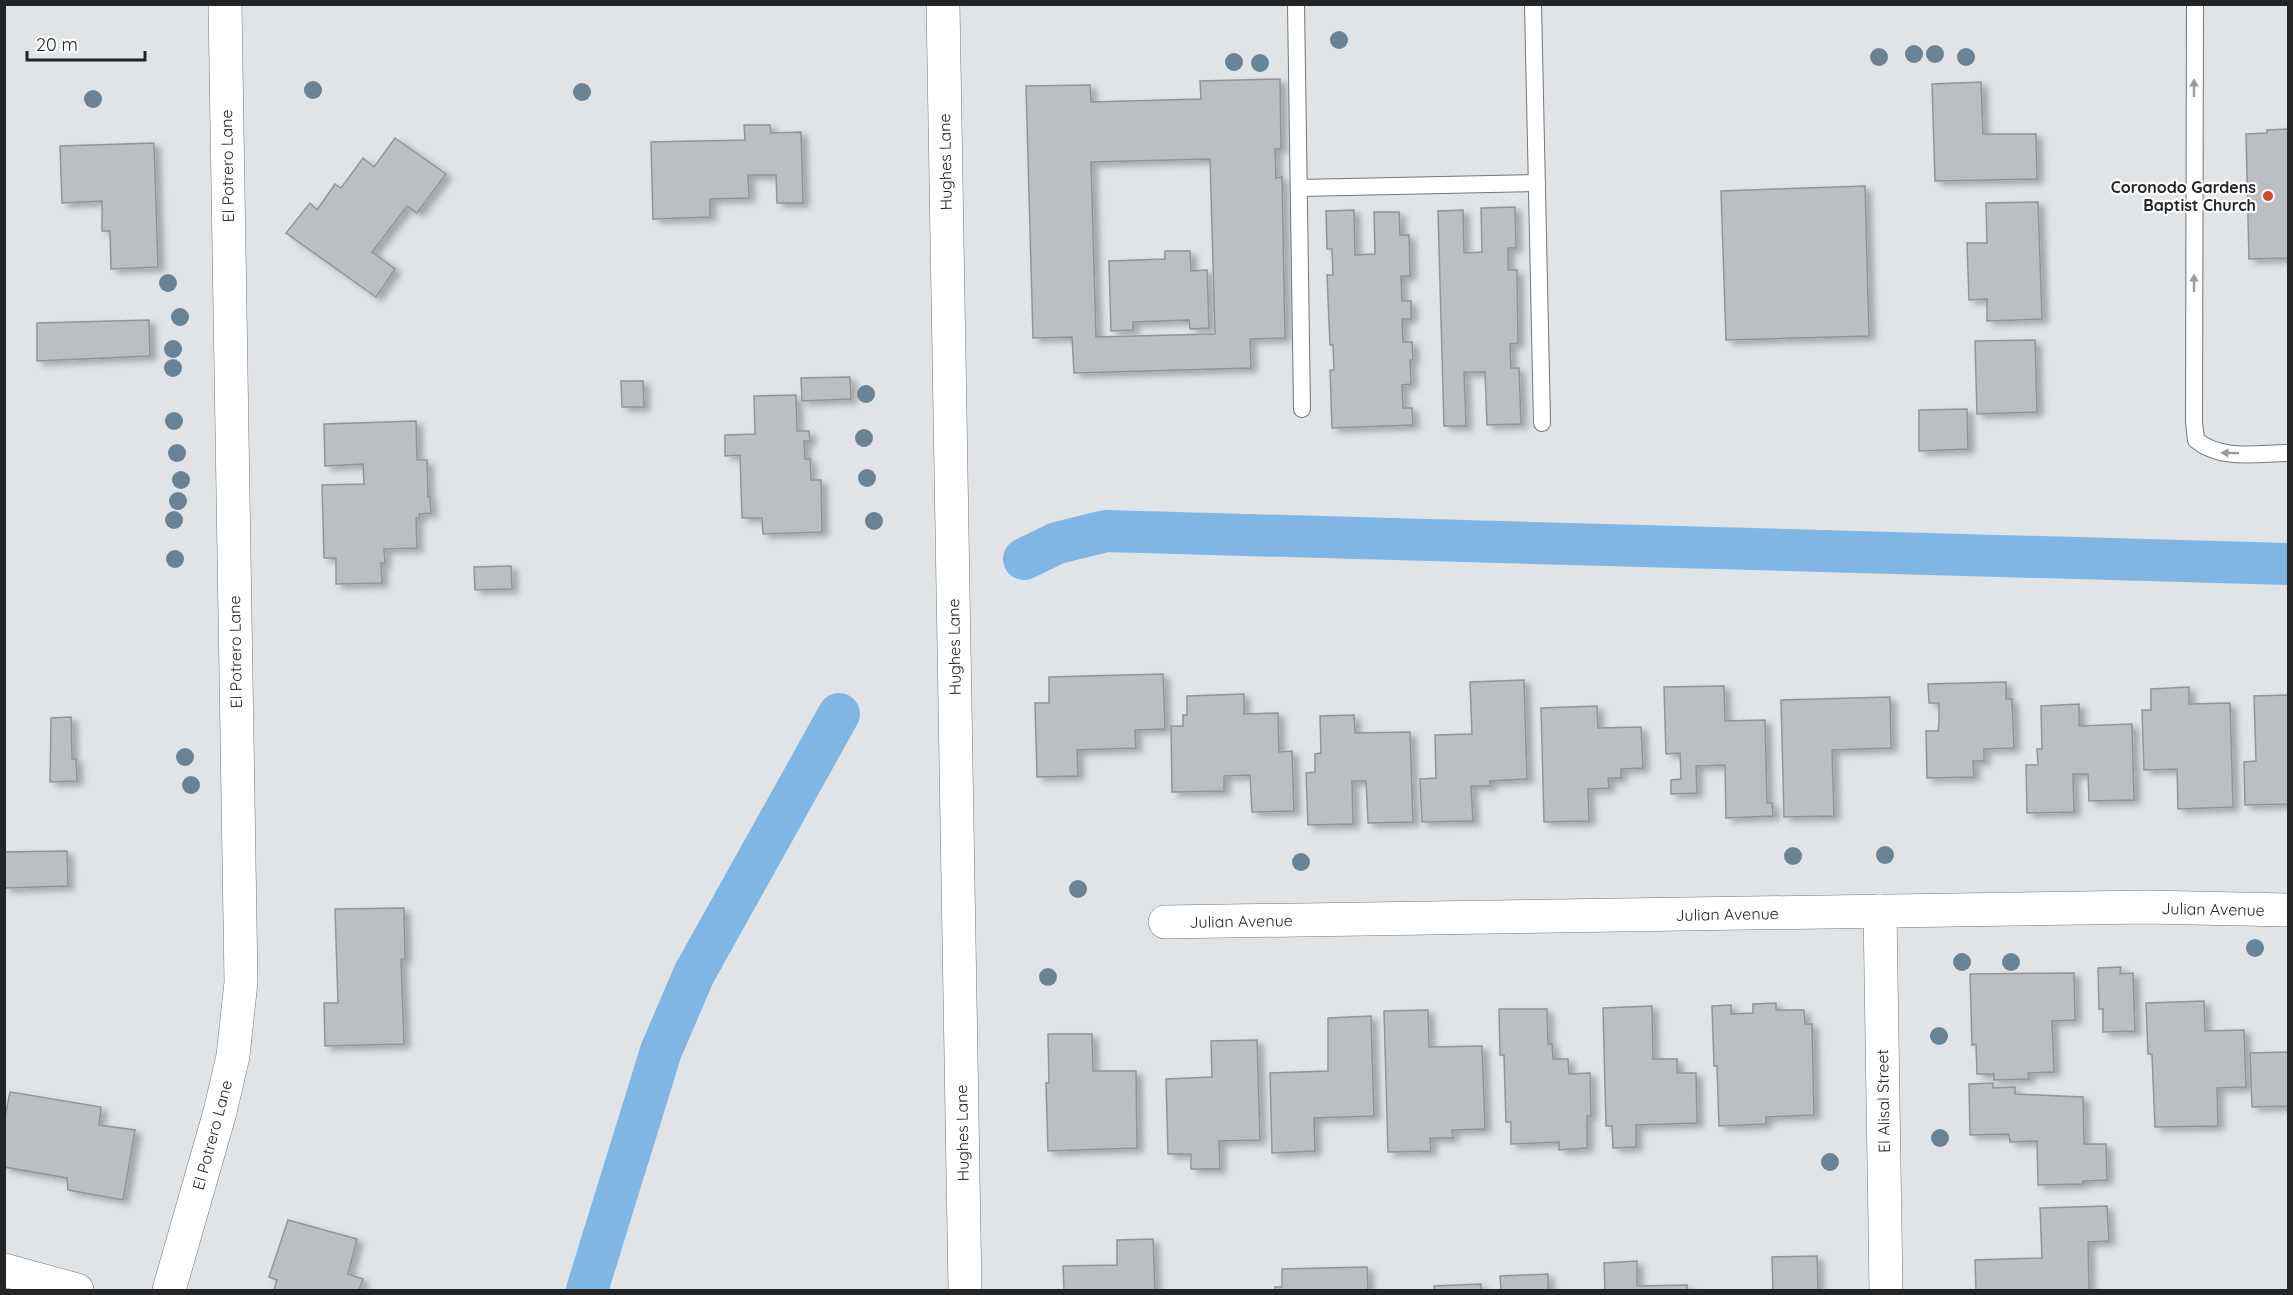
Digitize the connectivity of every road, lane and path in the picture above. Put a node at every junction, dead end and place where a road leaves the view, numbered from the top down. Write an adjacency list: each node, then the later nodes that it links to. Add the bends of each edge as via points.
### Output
1 (225, 4): 16 (street, El Potrero Lane, via 241,982 233,1056 220,1112)
2 (943, 4): 17 (street, Hughes Lane)
3 (1296, 4): 7 (lane)
4 (1533, 4): 6 (lane)
5 (2194, 4): 10 (lane, one-way to 5, via 2221,453 2196,440)
6 (1537, 183): 7 (lane); 9 (lane)
7 (1299, 188): 8 (lane)
8 (1302, 409)
9 (1542, 423)
10 (2289, 453)
11 (2289, 910): 12 (street, Julian Avenue, via 2147,907)
12 (1880, 911): 13 (street, Julian Avenue); 18 (street, El Alisal Street)
13 (1165, 922)
14 (4, 1270): 15 (street)
15 (76, 1290)
16 (169, 1290)
17 (965, 1290)
18 (1886, 1290)

